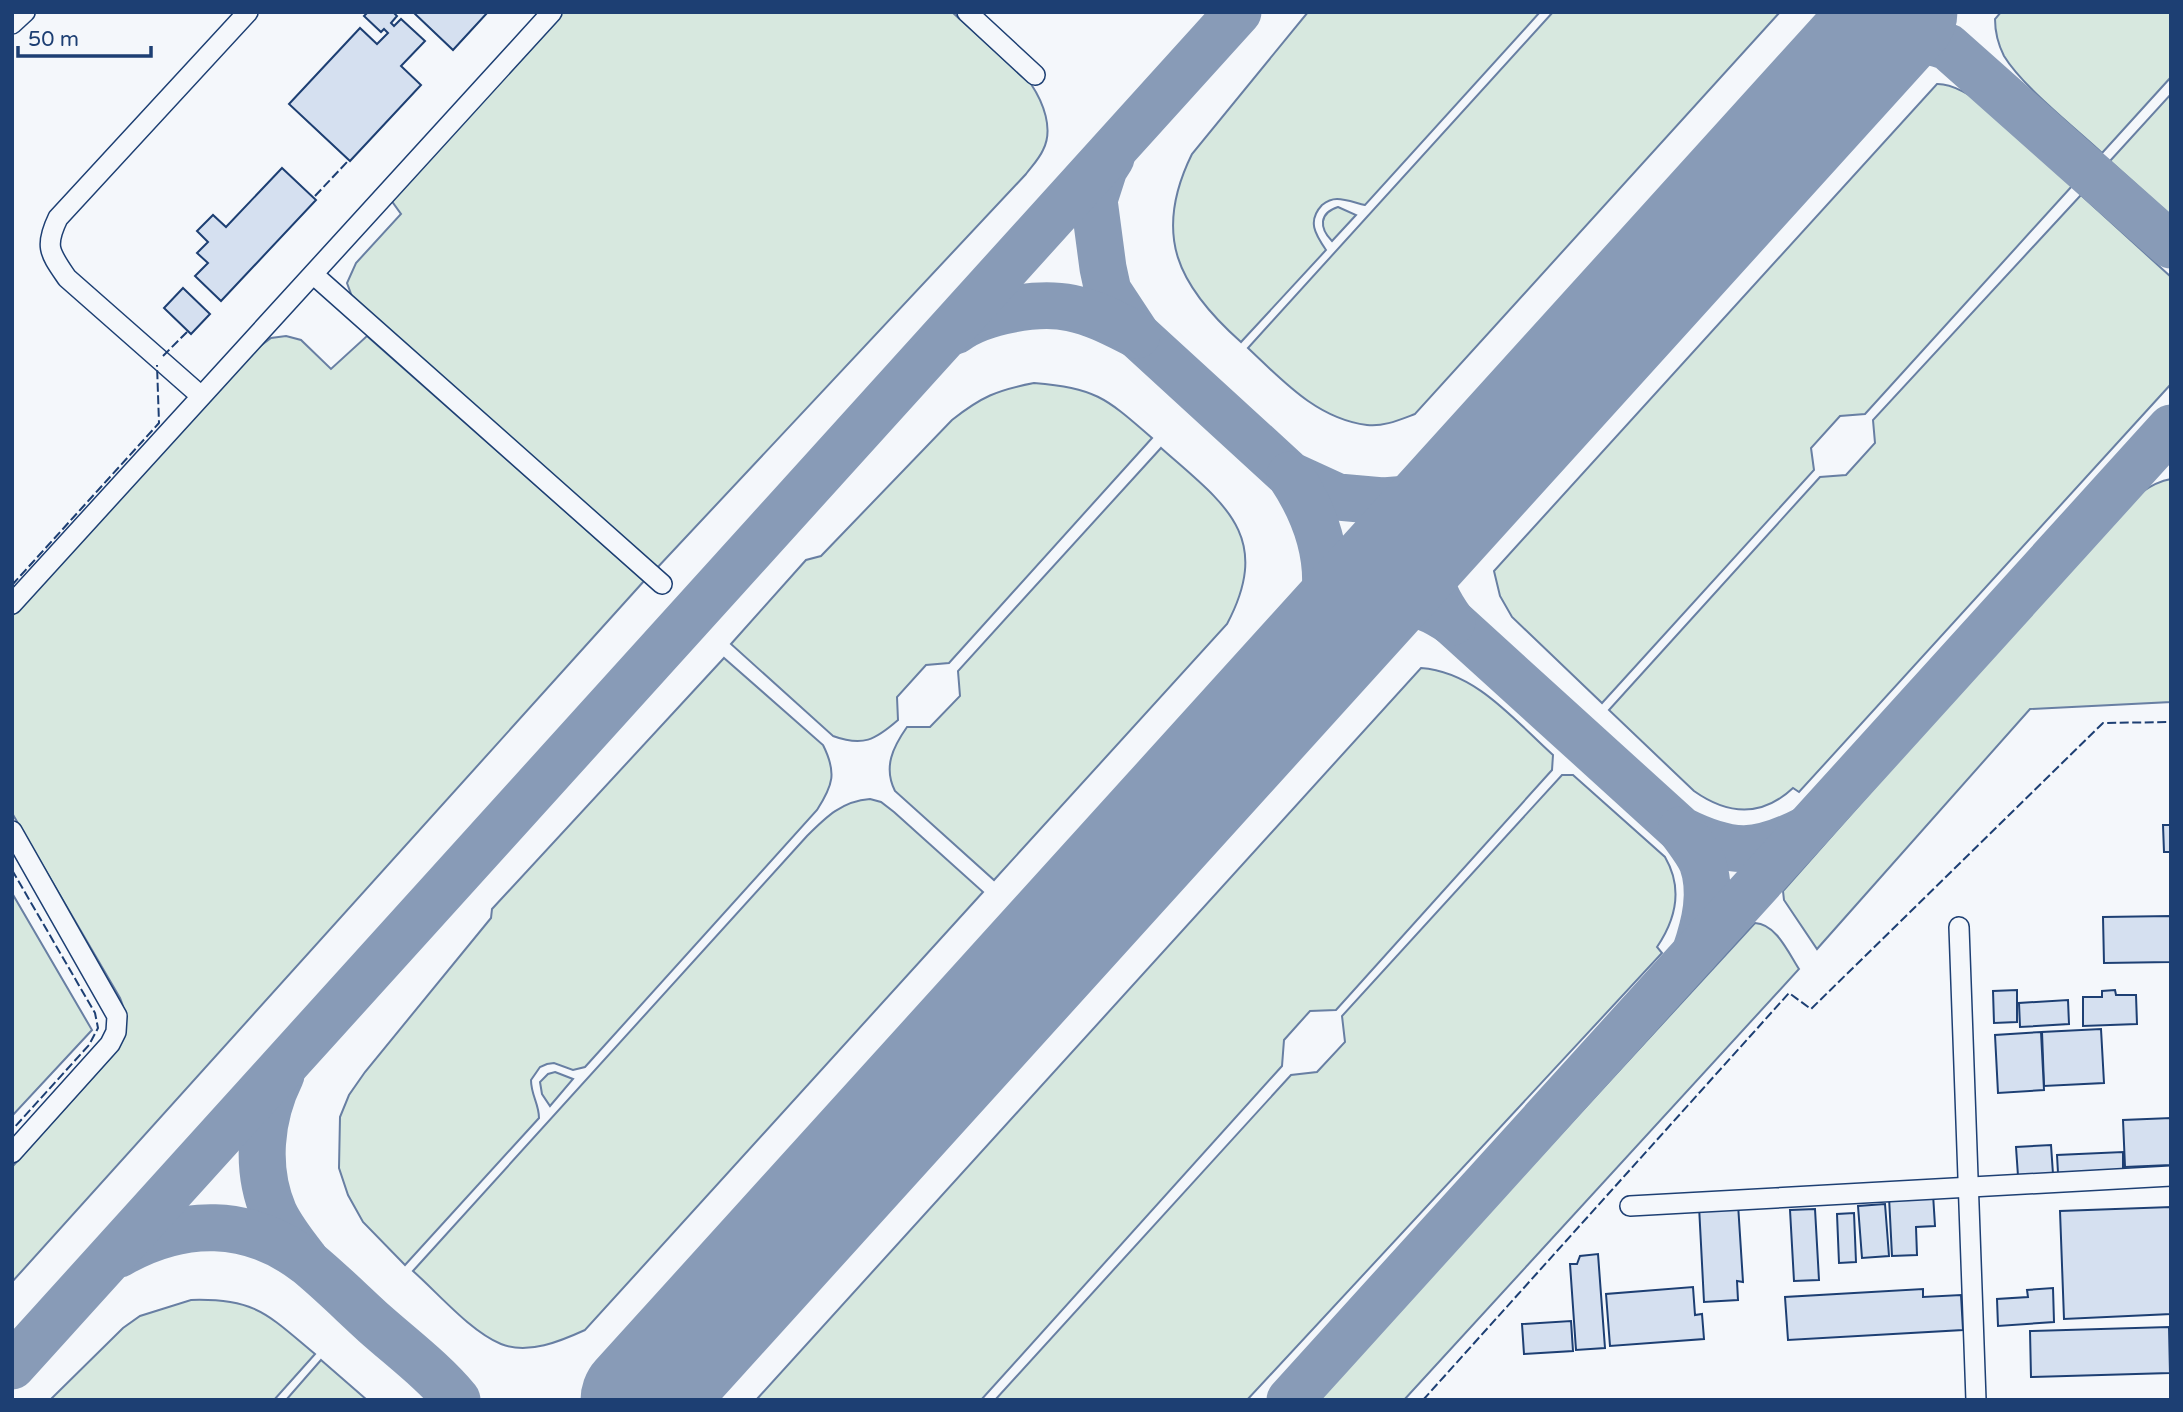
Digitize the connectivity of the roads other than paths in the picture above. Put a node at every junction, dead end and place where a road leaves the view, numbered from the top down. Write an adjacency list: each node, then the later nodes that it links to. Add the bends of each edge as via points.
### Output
1 (25, 12): 5 (street)
2 (248, 12): 8 (street, via 58,219 48,237 53,257 67,278)
3 (552, 12): 7 (street)
4 (967, 12): 6 (street)
5 (12, 24)
6 (1035, 75)
7 (314, 275): 8 (street); 9 (street)
8 (201, 396): 10 (street)
9 (662, 584)
10 (12, 604)
11 (12, 831): 13 (street, via 117,1016 110,1044)
12 (1959, 927): 15 (street)
13 (12, 1153)
14 (2171, 1176): 15 (street)
15 (1969, 1186): 16 (street); 17 (street)
16 (1630, 1206)
17 (1976, 1400)

